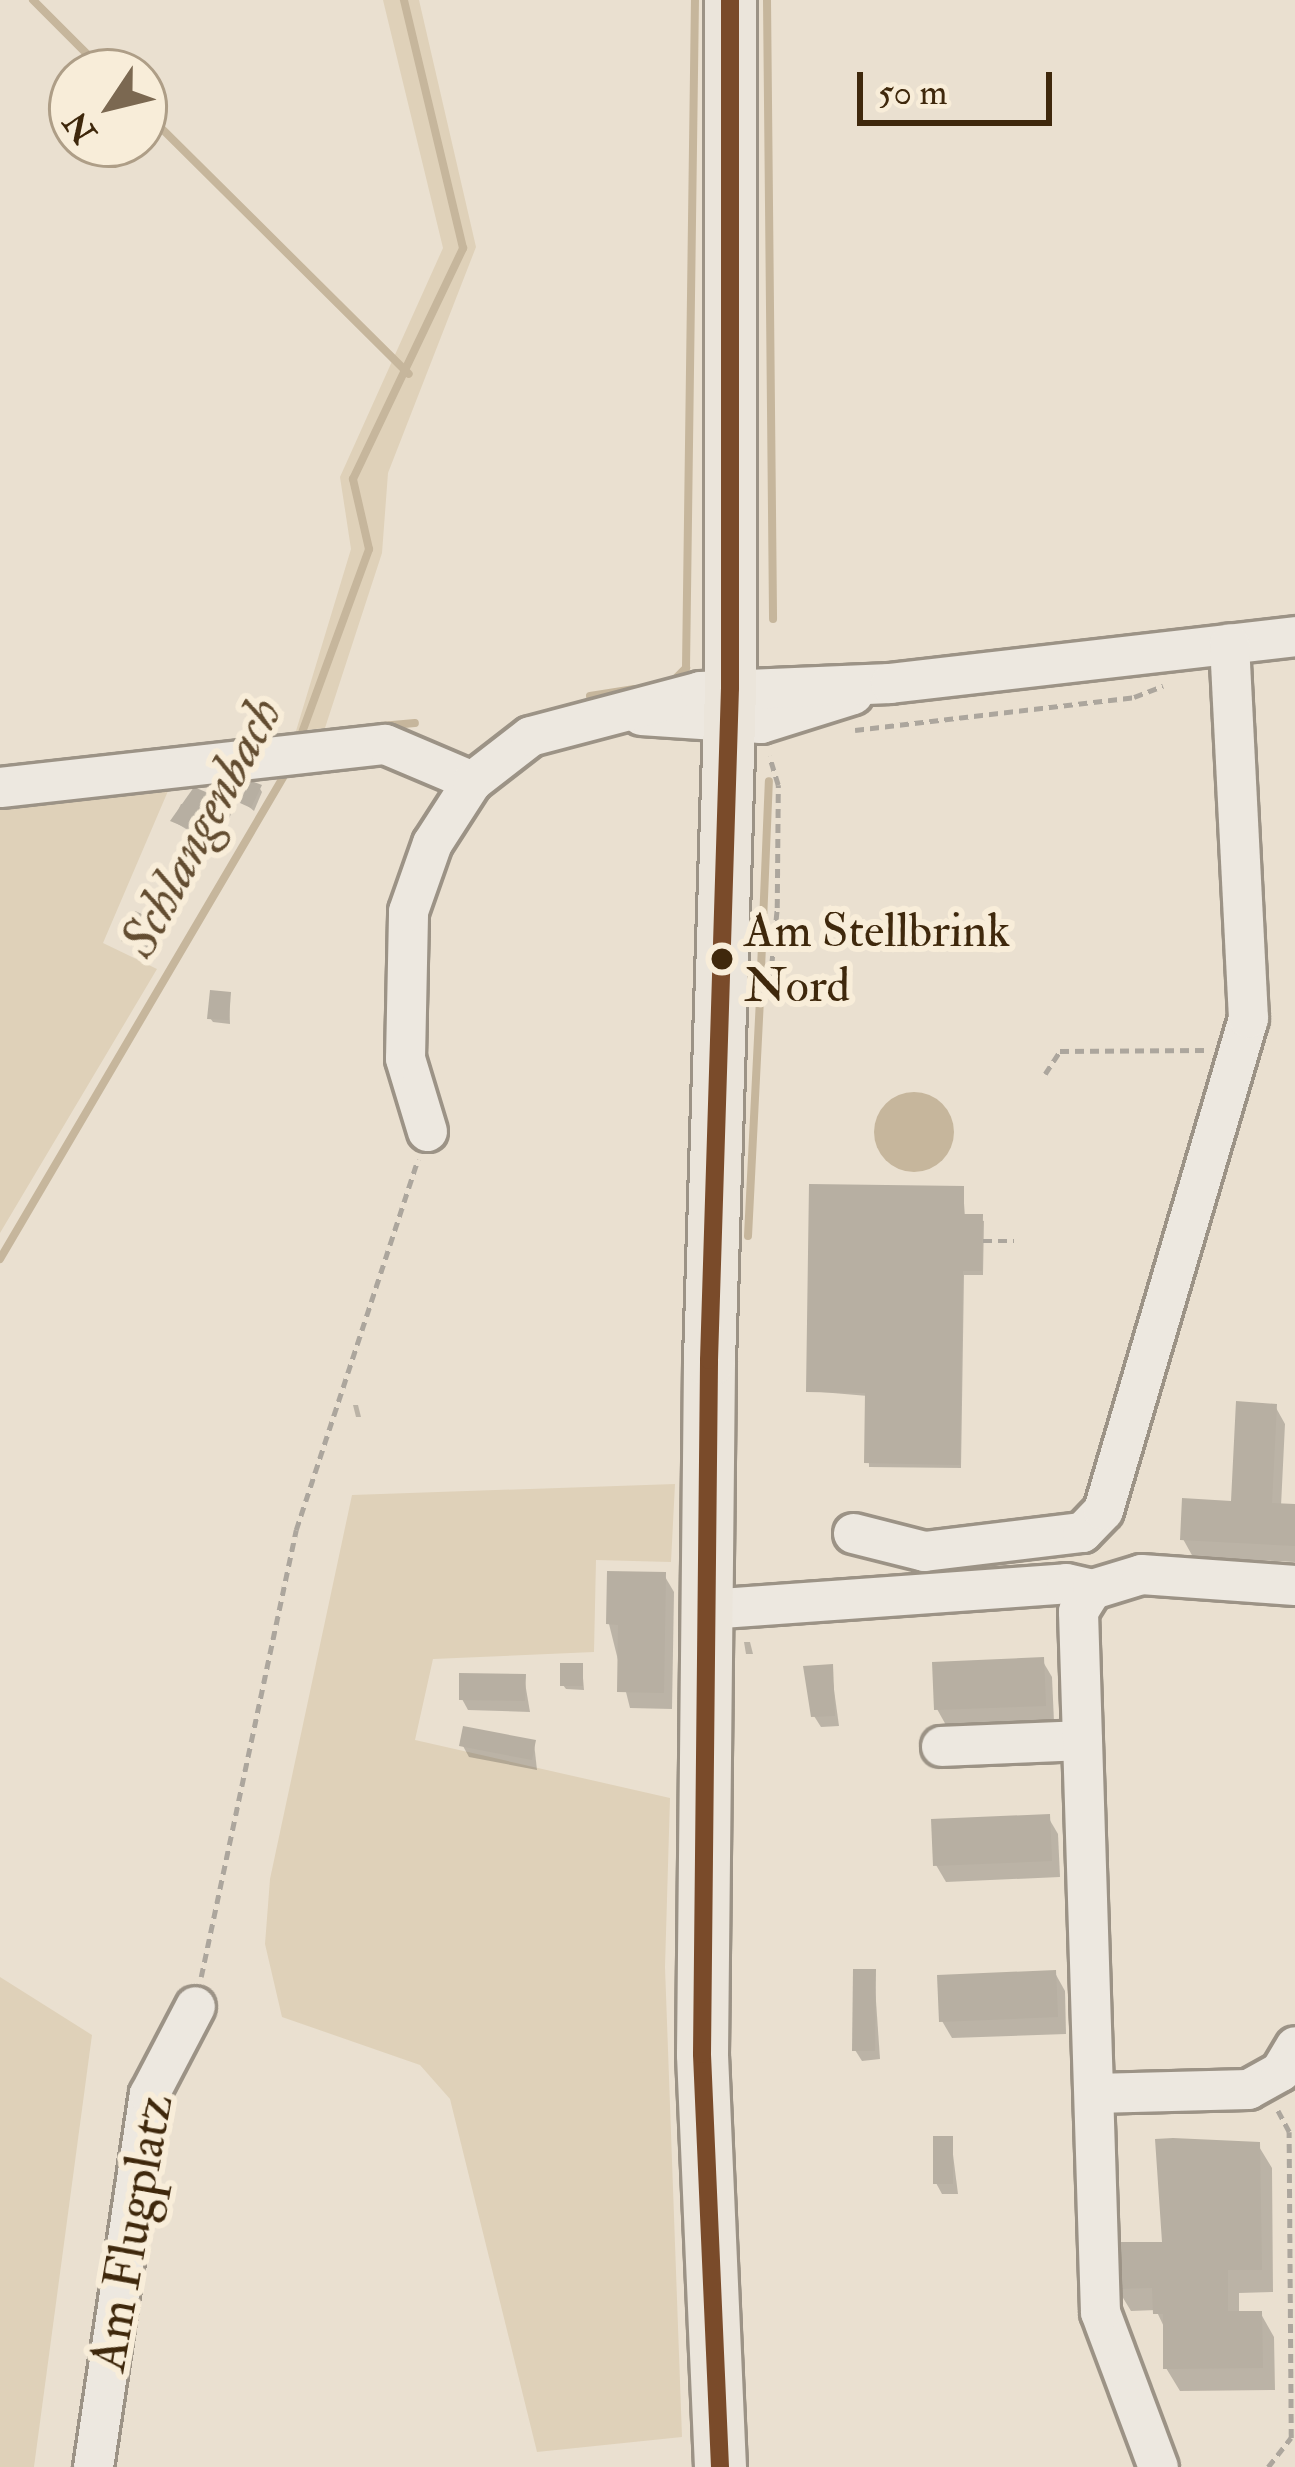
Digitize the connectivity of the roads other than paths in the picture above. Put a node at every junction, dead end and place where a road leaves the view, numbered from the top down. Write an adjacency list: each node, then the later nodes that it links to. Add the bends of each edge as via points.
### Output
1 (730, 0): 4 (main road)
2 (1295, 637): 3 (street)
3 (1229, 643): 4 (street, via 890,682 761,723); 8 (street, via 1248,1018 1228,1043 1103,1510 1082,1532 924,1551)
4 (739, 722): 5 (street, via 617,713 530,736); 11 (main road, via 721,979)
5 (472, 781): 6 (street, via 385,744); 7 (street, via 432,843 408,911 405,1058)
6 (0, 787)
7 (428, 1131)
8 (854, 1533)
9 (1295, 1585): 10 (street, via 1141,1574)
10 (1092, 1589): 11 (street, via 1066,1583); 12 (street, via 1078,1611)
11 (707, 1609): 18 (main road, via 703,2076)
12 (1082, 1740): 13 (street); 16 (street)
13 (941, 1747)
14 (195, 2006): 17 (street, Am Flugplatz, via 149,2094)
15 (1295, 2046): 16 (street, via 1280,2072 1248,2090)
16 (1094, 2092): 19 (street, via 1100,2312)
17 (93, 2467)
18 (720, 2467)
19 (1158, 2467)

